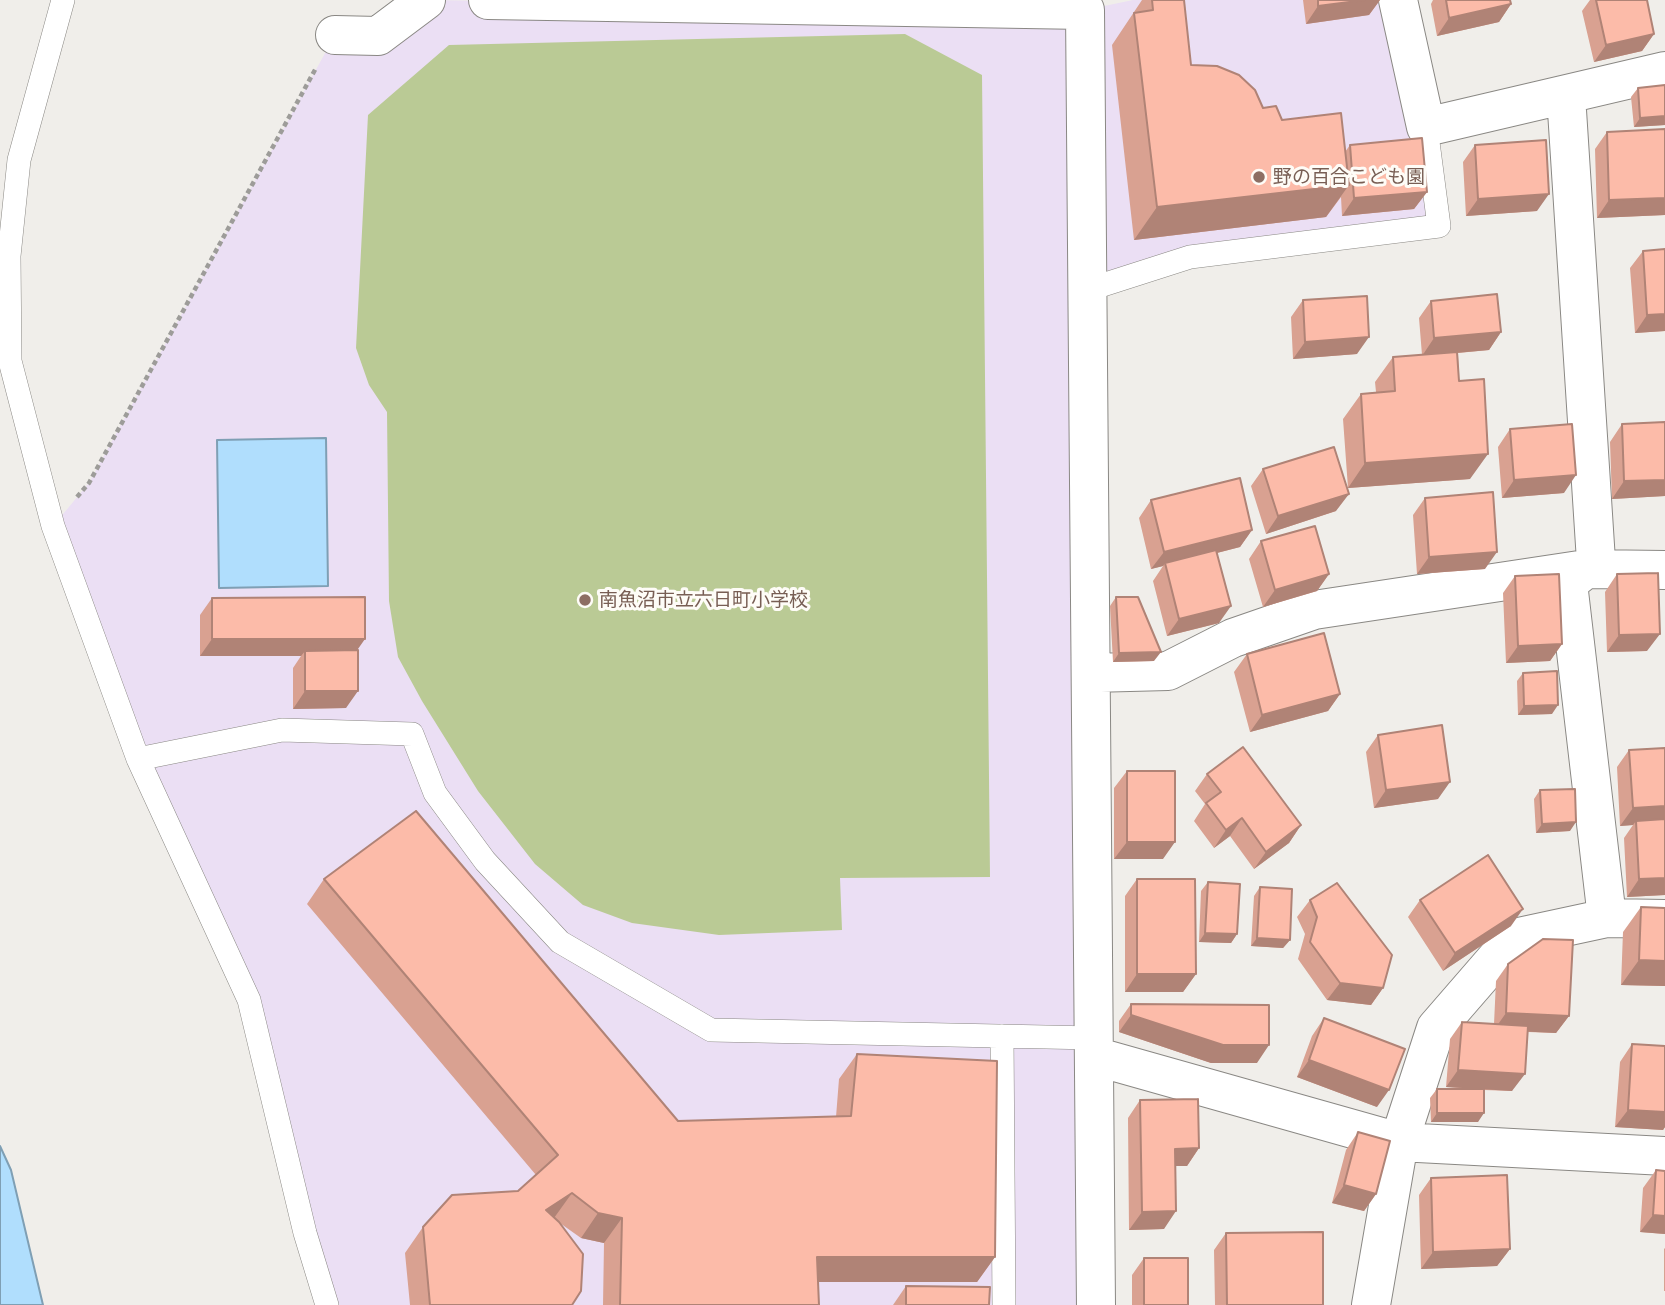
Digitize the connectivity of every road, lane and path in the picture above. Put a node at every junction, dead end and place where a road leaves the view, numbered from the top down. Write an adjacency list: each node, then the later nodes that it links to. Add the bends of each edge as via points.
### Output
1 (63, 0): 10 (lane, via 19,160 9,256 10,361)
2 (426, 0): 5 (street, via 378,36)
3 (488, 0): 9 (street, via 1085,10)
4 (1398, 0): 8 (street)
5 (335, 35): 10 (path, via 89,483)
6 (1665, 71): 7 (street)
7 (1566, 94): 8 (street); 11 (street, via 1596,561)
8 (1426, 127): 9 (lane, via 1438,226 1190,257)
9 (1087, 290): 13 (street)
10 (53, 526): 14 (lane)
11 (1586, 569): 12 (street); 13 (street, via 1314,610 1234,638 1168,671); 15 (street, via 1568,583)
12 (1665, 570)
13 (1091, 673): 18 (street)
14 (138, 759): 17 (lane, via 282,730 412,734 435,793 485,861 560,942 711,1030); 21 (lane, via 248,1000)
15 (1607, 918): 16 (street); 19 (street, via 1514,938 1436,1028)
16 (1665, 919)
17 (1002, 1036): 18 (lane); 22 (lane)
18 (1094, 1047): 19 (street); 23 (street)
19 (1399, 1142): 20 (street); 24 (street)
20 (1665, 1156)
21 (327, 1305)
22 (1004, 1305)
23 (1096, 1305)
24 (1371, 1305)

